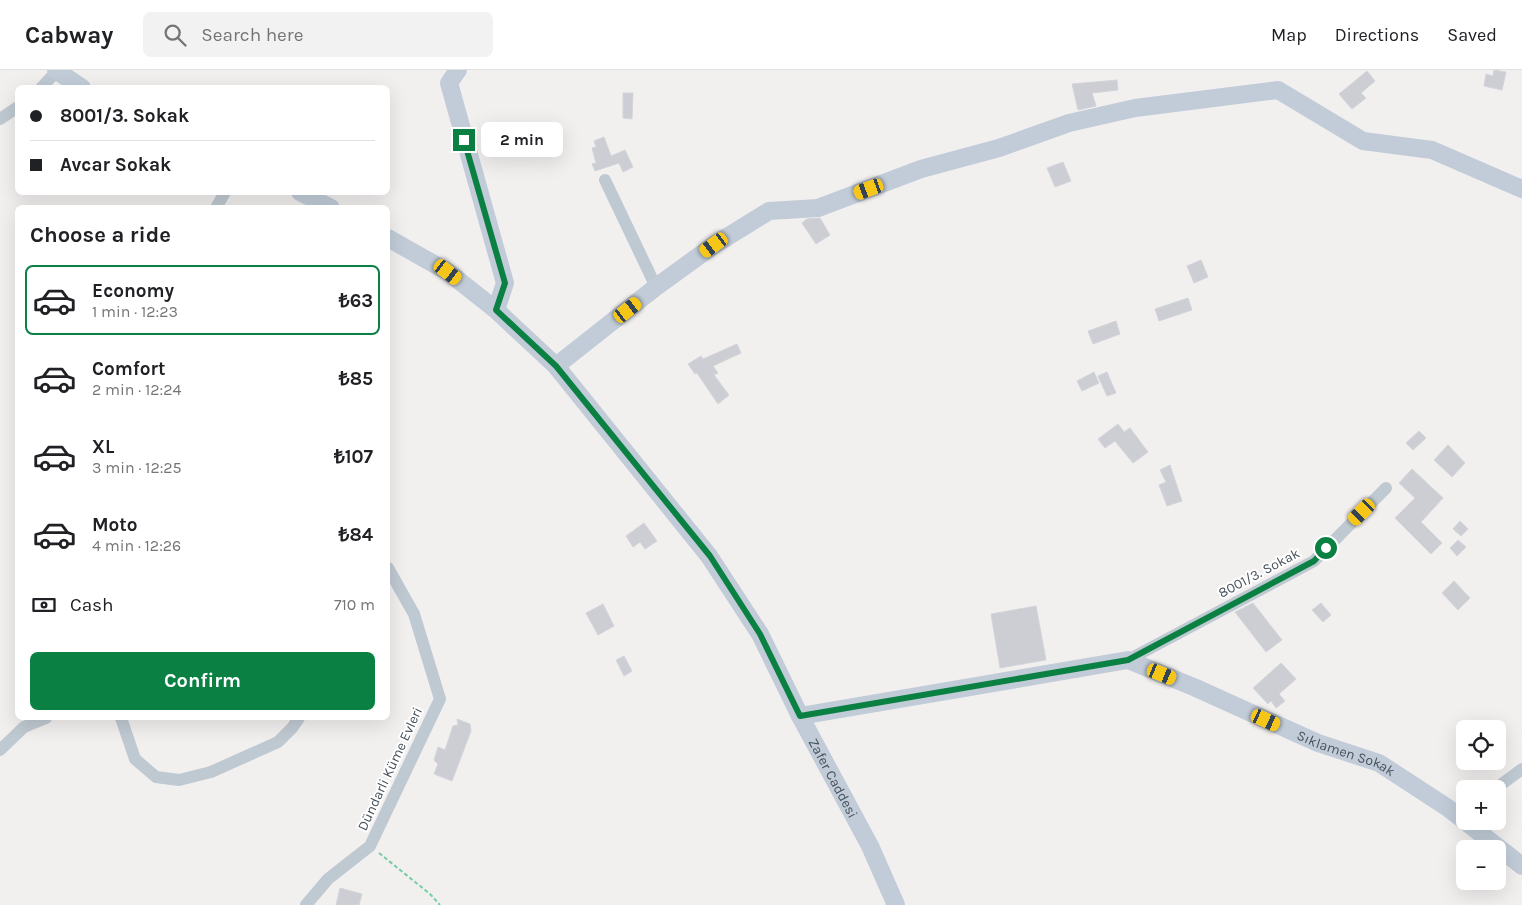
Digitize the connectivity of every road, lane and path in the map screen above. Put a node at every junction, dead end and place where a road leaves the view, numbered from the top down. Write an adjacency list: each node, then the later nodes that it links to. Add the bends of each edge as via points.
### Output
1 (458, 70): 13 (street, via 449,83 505,283)
2 (57, 71): 3 (street); 4 (street)
3 (44, 85)
4 (78, 85)
5 (15, 109): 6 (street)
6 (0, 119)
7 (605, 180): 12 (street)
8 (1522, 189): 12 (street, via 1432,150 1363,141 1278,90 1268,91 1135,108 1069,124 999,148 921,169 818,208 769,211)
9 (306, 195): 10 (street)
10 (326, 205)
11 (390, 239): 13 (street, Zafer Caddesi, via 448,272)
12 (656, 287): 14 (street)
13 (496, 310): 14 (street, Zafer Caddesi)
14 (556, 366): 18 (street, Zafer Caddesi, via 710,556 760,634)
15 (1386, 488): 17 (street, 8001/3. Sokak, via 1314,561)
16 (390, 572): 27 (street, Dündarli Küme Evleri, via 414,614 440,699)
17 (1128, 660): 18 (street); 25 (street, Sıklamen Sokak, via 1318,744 1379,763)
18 (800, 716): 31 (street, Zafer Caddesi, via 870,846)
19 (41, 720): 22 (street, via 24,727)
20 (122, 720): 21 (street, via 135,760 156,777 179,780 211,772 278,742)
21 (297, 720)
22 (0, 750)
23 (1522, 769): 24 (street)
24 (1506, 781)
25 (1456, 811)
26 (1481, 830): 28 (street, Sıklamen Sokak)
27 (370, 846): 29 (street, Dündarli Küme Evleri, via 328,879); 30 (path)
28 (1522, 866)
29 (306, 905)
30 (440, 905)
31 (896, 905)

